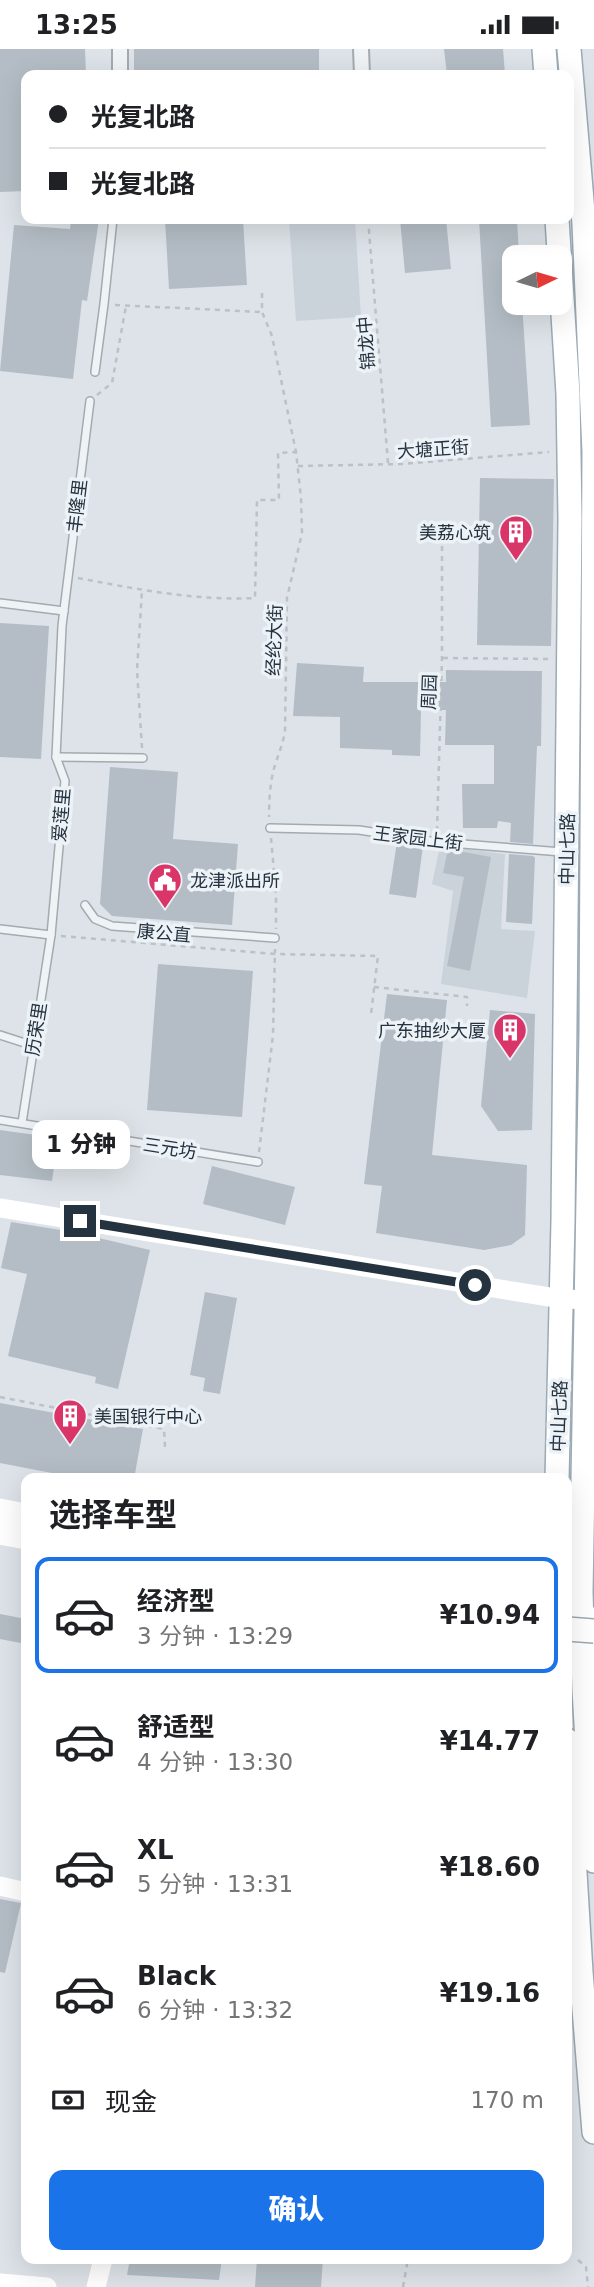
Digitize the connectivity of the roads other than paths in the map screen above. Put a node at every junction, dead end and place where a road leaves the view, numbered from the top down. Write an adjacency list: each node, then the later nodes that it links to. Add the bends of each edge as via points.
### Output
1 (120, 49): 5 (street)
2 (361, 49): 6 (street)
3 (544, 49): 7 (main road)
4 (569, 49): 8 (main road, 中山七路)
5 (120, 70)
6 (362, 70)
7 (546, 70)
8 (571, 70)
9 (574, 93): 12 (main road, 中山七路)
10 (112, 224): 14 (lane)
11 (557, 224): 21 (main road, 中山七路, via 569,451)
12 (589, 224): 13 (main road, 中山七路)
13 (593, 359): 30 (main road, 中山七路)
14 (95, 372)
15 (90, 401): 17 (lane, 丰隆里)
16 (0, 603): 17 (lane)
17 (64, 611): 18 (lane, 爱莲里)
18 (56, 757): 19 (lane); 24 (lane, 爱莲里, via 65,781)
19 (143, 758)
20 (270, 828): 21 (lane, 王家园上街, via 359,830)
21 (567, 853): 33 (main road, 中山七路)
22 (85, 905): 25 (lane, via 95,919 112,926)
23 (0, 929): 24 (lane)
24 (51, 935): 27 (lane, 历荣里)
25 (275, 938)
26 (0, 1035): 27 (lane)
27 (34, 1046): 29 (lane, 历荣里)
28 (0, 1120): 29 (lane, 三元坊)
29 (22, 1123): 31 (lane, 三元坊)
30 (592, 1128): 34 (main road, 中山七路)
31 (258, 1162)
32 (0, 1208): 33 (street)
33 (562, 1299): 34 (street); 35 (main road, 中山七路)
34 (590, 1300): 42 (main road, 中山七路)
35 (557, 1473)
36 (0, 1508): 37 (street)
37 (21, 1512)
38 (0, 1522): 39 (main road)
39 (21, 1526)
40 (0, 1535): 41 (street)
41 (21, 1539)
42 (581, 1630): 44 (main road, 中山七路)
43 (572, 1823): 47 (main road)
44 (594, 1861)
45 (0, 1886): 46 (street)
46 (21, 1891)
47 (581, 1972): 48 (main road)
48 (594, 2132)
49 (102, 2264): 52 (street)
50 (0, 2283): 51 (street)
51 (47, 2287)
52 (96, 2287)

